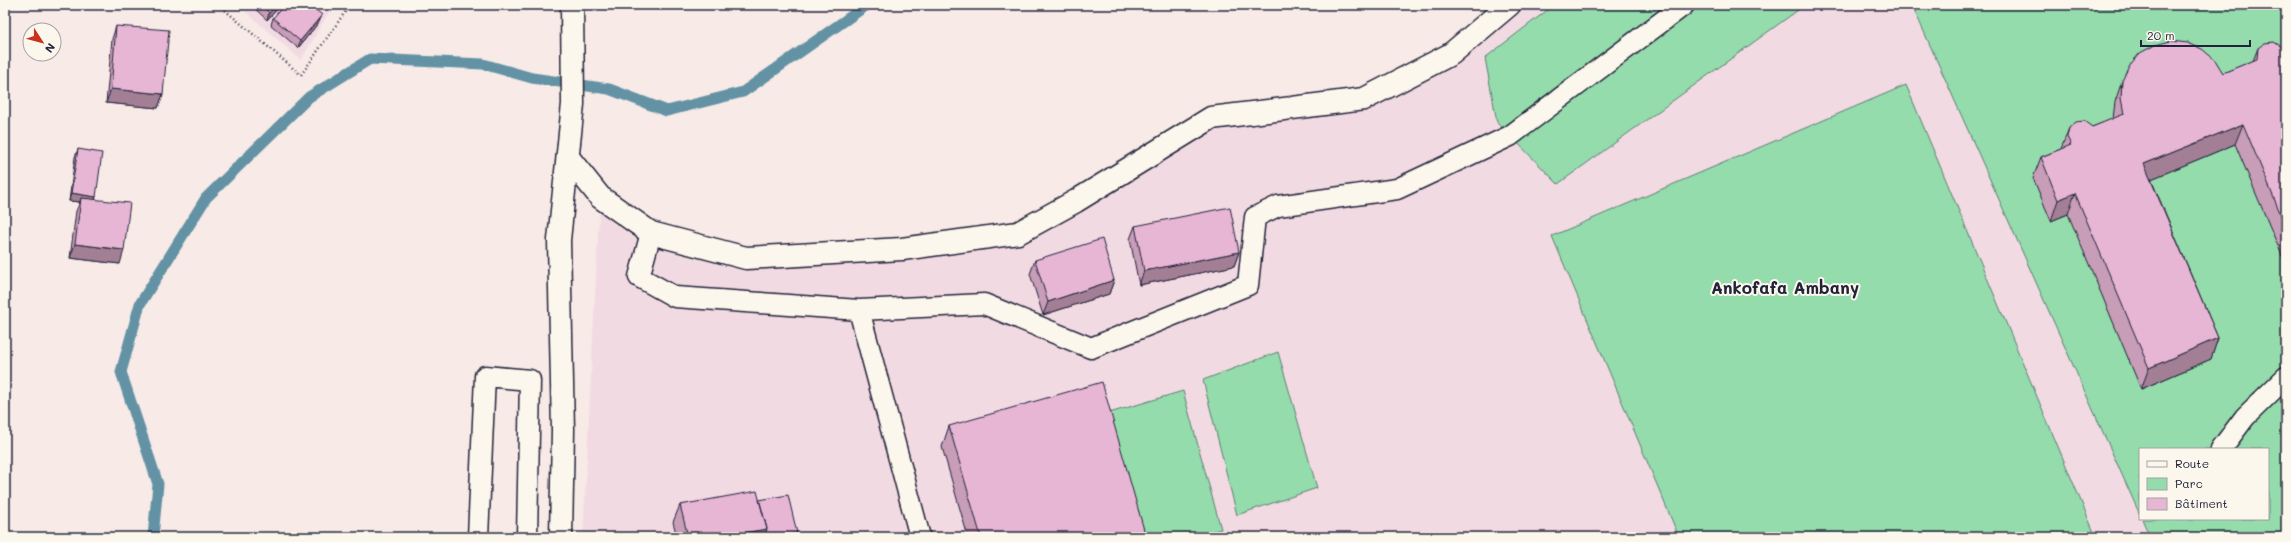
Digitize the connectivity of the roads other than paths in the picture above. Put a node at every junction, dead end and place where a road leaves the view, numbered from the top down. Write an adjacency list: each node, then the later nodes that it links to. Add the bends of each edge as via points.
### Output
1 (572, 5): 4 (street, via 574,104)
2 (1509, 5): 5 (street, via 1451,54 1364,99 1211,118 1076,201 1018,233 902,249 746,258)
3 (1684, 5): 6 (lane, via 1510,136 1397,190 1278,206 1255,217 1248,285 1090,348 984,304)
4 (568, 157): 5 (street, via 600,197); 11 (street, via 559,240)
5 (651, 233): 6 (lane, via 640,277 675,297)
6 (860, 310): 12 (lane)
7 (2286, 377): 8 (lane, via 2245,417)
8 (2222, 448)
9 (478, 537): 10 (lane, via 485,376 530,380)
10 (527, 537)
11 (561, 537)
12 (920, 537)

